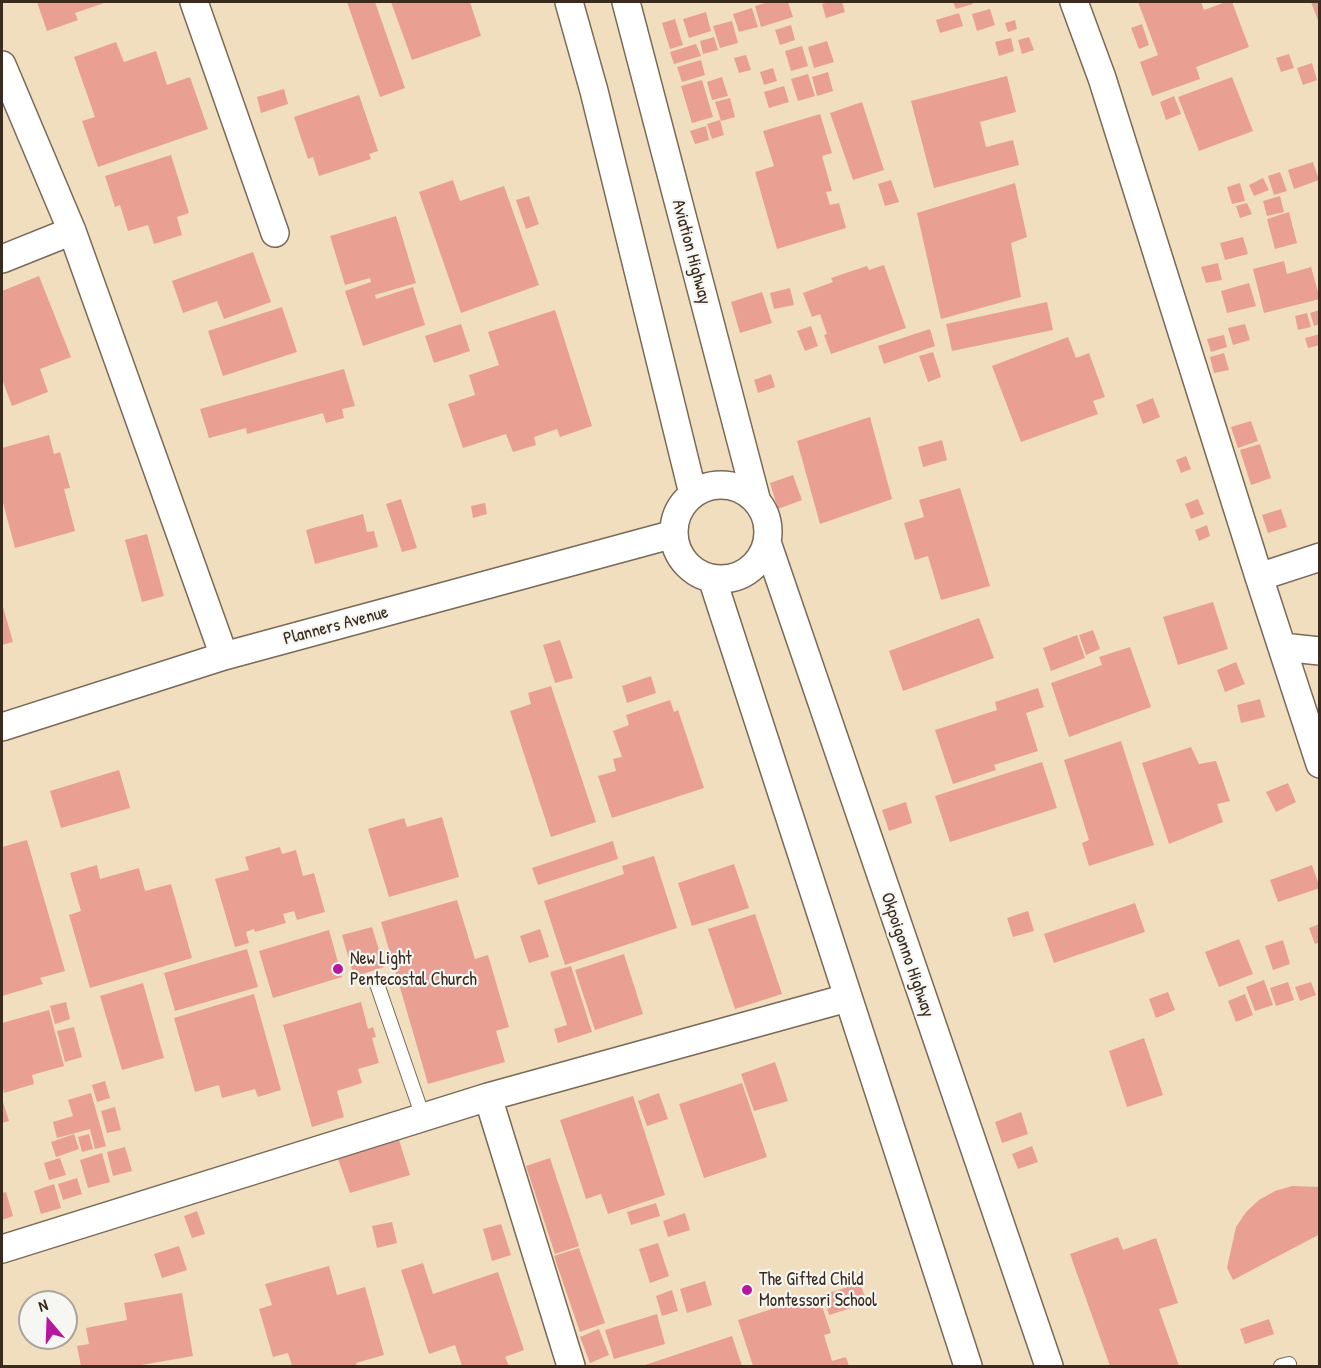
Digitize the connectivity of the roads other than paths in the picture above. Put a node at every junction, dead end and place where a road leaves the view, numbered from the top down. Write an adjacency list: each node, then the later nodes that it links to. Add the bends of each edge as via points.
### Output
1 (194, 2): 7 (street)
2 (569, 2): 9 (street)
3 (626, 2): 10 (street, Aviation Highway)
4 (1074, 2): 14 (street, via 1102,78)
5 (2, 64): 6 (street)
6 (72, 231): 8 (street); 18 (street)
7 (275, 233)
8 (2, 259)
9 (693, 494): 10 (street, via 720,485 734,486); 11 (street, via 675,519)
10 (758, 502): 12 (street, via 768,528)
11 (674, 534): 15 (street, via 685,563); 18 (street, Planners Avenue)
12 (767, 542): 15 (street, via 753,567 741,575); 28 (street, Okpoigonno Highway)
13 (1320, 557): 14 (street)
14 (1259, 577): 16 (street)
15 (712, 578): 22 (street)
16 (1282, 647): 17 (street); 20 (street)
17 (1320, 651)
18 (224, 656): 19 (street, Planners Avenue)
19 (2, 727)
20 (1320, 764)
21 (377, 984): 24 (lane)
22 (848, 998): 23 (street); 27 (street)
23 (488, 1097): 24 (street); 26 (street)
24 (423, 1118): 25 (street)
25 (2, 1249)
26 (571, 1366)
27 (968, 1366)
28 (1049, 1366)

